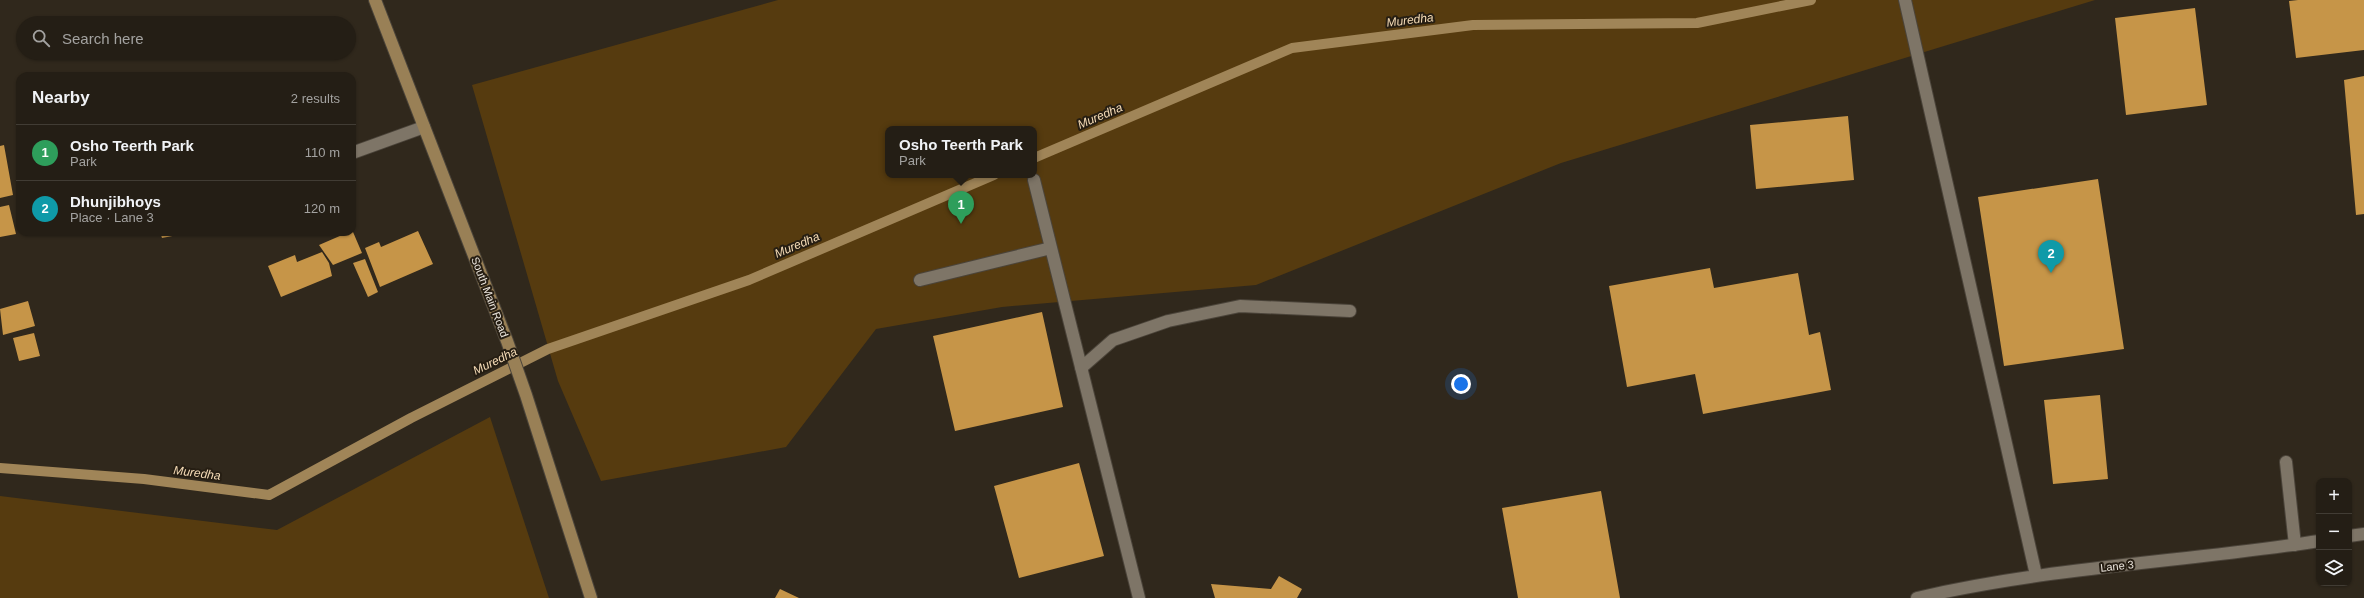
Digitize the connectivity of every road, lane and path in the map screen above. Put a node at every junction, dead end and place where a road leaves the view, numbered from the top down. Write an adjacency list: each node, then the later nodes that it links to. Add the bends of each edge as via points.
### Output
1 (375, 0): 3 (main road, South Main Road)
2 (1905, 0): 15 (street)
3 (424, 127): 4 (street); 16 (main road, South Main Road, via 507,341)
4 (356, 152)
5 (1034, 180): 6 (street)
6 (1051, 248): 7 (street); 9 (street)
7 (920, 280)
8 (1350, 311): 9 (street, via 1240,306 1168,321 1112,340)
9 (1081, 368): 17 (street)
10 (2286, 462): 14 (street)
11 (2364, 534): 12 (street)
12 (2352, 536)
13 (2316, 542): 14 (street, Lane 3)
14 (2295, 545): 15 (street, Lane 3)
15 (2036, 574): 18 (street, Lane 3)
16 (590, 598)
17 (1139, 598)
18 (1917, 598)

